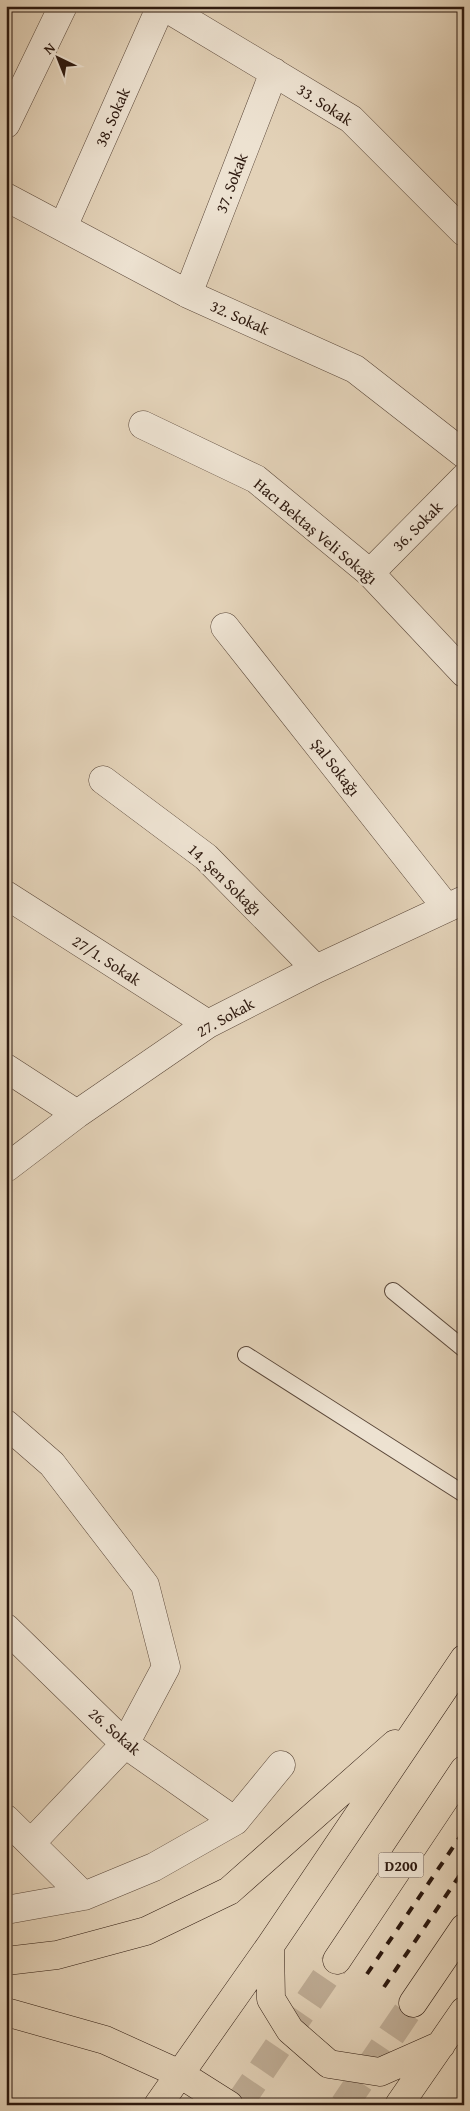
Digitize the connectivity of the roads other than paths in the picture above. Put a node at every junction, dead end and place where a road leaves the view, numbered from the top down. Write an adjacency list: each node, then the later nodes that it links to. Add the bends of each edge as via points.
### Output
1 (63, 6): 4 (street)
2 (162, 6): 3 (street, 33. Sokak); 6 (street, 38. Sokak)
3 (274, 72): 7 (street, 33. Sokak, via 351,118); 8 (street, 37. Sokak)
4 (6, 124)
5 (6, 197): 6 (street, 32. Sokak)
6 (63, 227): 8 (street, 32. Sokak)
7 (464, 232)
8 (188, 294): 10 (street, 32. Sokak, via 355,369)
9 (143, 425): 12 (street, Hacı Bektaş Veli Sokağı, via 256,479)
10 (464, 454)
11 (464, 478): 12 (street, 36. Sokak)
12 (370, 573): 14 (street, Hacı Bektaş Veli Sokağı)
13 (225, 627): 17 (street, Şal Sokağı)
14 (464, 673)
15 (103, 780): 18 (street, 14. Şen Sokağı, via 206,857)
16 (6, 895): 19 (street, 27/1. Sokak)
17 (455, 904): 18 (street, 27. Sokak)
18 (316, 969): 19 (street, 27. Sokak)
19 (208, 1024): 21 (street, 27. Sokak)
20 (6, 1068): 21 (street)
21 (77, 1114): 22 (street, 27. Sokak)
22 (6, 1168)
23 (393, 1291): 24 (lane)
24 (464, 1349)
25 (246, 1355): 27 (lane)
26 (6, 1424): 31 (street, via 52,1464 145,1585 166,1667)
27 (464, 1494)
28 (6, 1628): 31 (street, 26. Sokak)
29 (464, 1659): 30 (highway)
30 (422, 1720): 40 (highway); 42 (highway, via 229,1891 146,1931 57,1955)
31 (125, 1744): 35 (street, 26. Sokak); 36 (street)
32 (281, 1765): 35 (street)
33 (464, 1770): 41 (highway, D200)
34 (6, 1819): 36 (street)
35 (236, 1821): 37 (street, via 154,1867)
36 (30, 1843): 37 (street)
37 (84, 1896): 38 (street)
38 (6, 1910)
39 (464, 1928): 43 (highway)
40 (270, 1946): 47 (highway, via 271,1999 290,2030 329,2064 380,2072); 48 (highway)
41 (338, 1960)
42 (6, 1962)
43 (413, 2003)
44 (464, 2011): 47 (highway)
45 (6, 2012): 46 (highway)
46 (105, 2040): 48 (highway); 49 (highway, via 136,2068)
47 (441, 2045): 51 (highway); 52 (highway)
48 (180, 2074): 49 (highway); 50 (highway)
49 (163, 2103)
50 (229, 2105)
51 (382, 2105)
52 (399, 2105)

